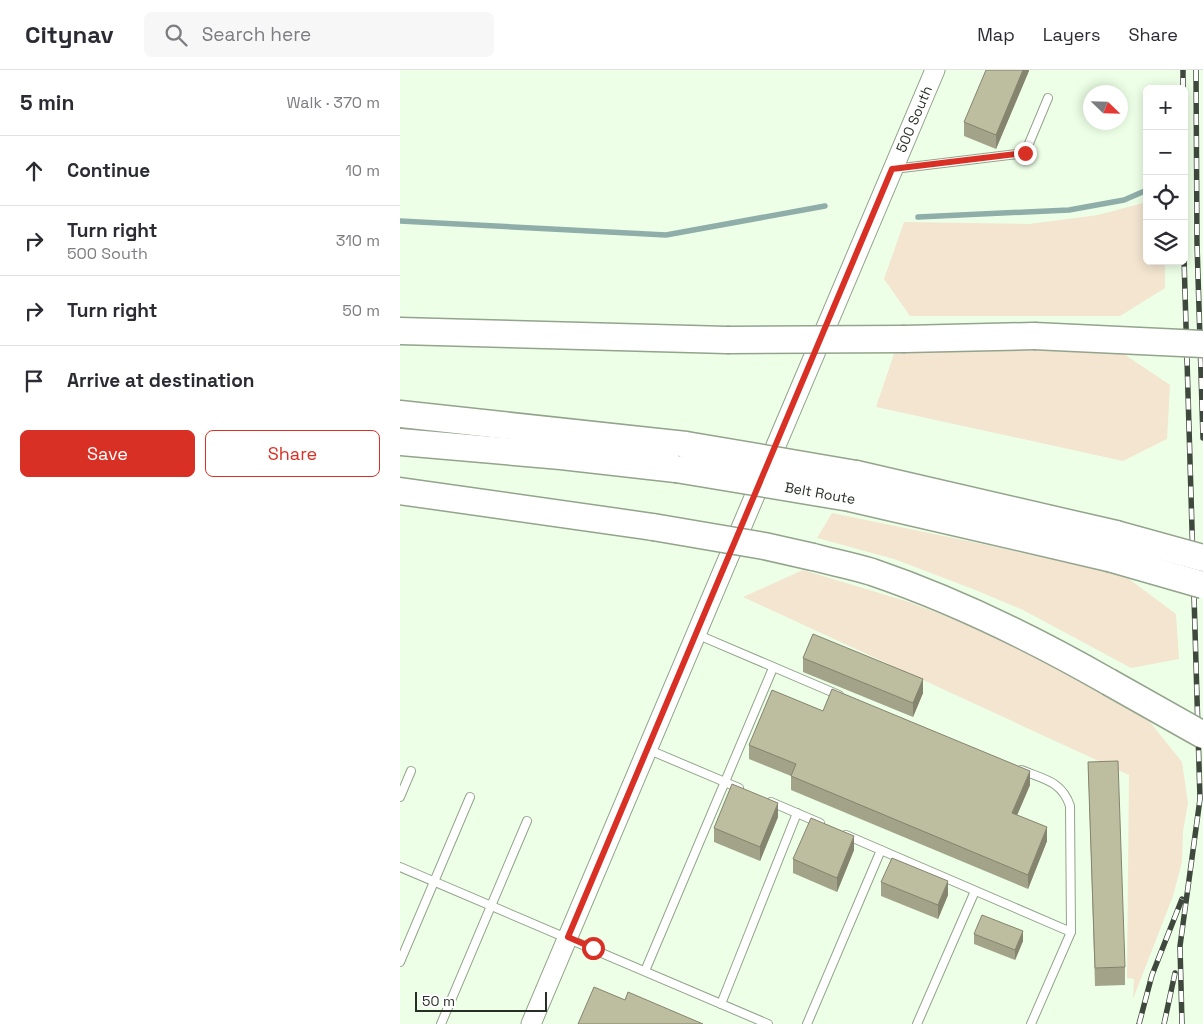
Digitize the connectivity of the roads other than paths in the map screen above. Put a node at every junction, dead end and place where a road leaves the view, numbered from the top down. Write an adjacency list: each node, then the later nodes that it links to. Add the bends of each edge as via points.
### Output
1 (934, 70): 3 (street, 500 South)
2 (1048, 98): 3 (lane, via 1025,153)
3 (892, 169): 15 (street, 500 South)
4 (1203, 330): 6 (highway, bridge)
5 (400, 332): 6 (highway, bridge, via 727,340)
6 (1034, 336): 7 (highway, bridge)
7 (1203, 344)
8 (400, 414): 10 (highway, Belt Route, bridge, via 686,445)
9 (400, 442): 10 (highway, Belt Route, bridge)
10 (853, 486): 12 (highway, Belt Route)
11 (400, 491): 18 (highway, bridge, via 764,546 871,572 936,597 1059,654)
12 (1112, 546): 13 (highway, Belt Route, bridge); 14 (highway, Belt Route, bridge)
13 (1203, 558)
14 (1203, 585)
15 (696, 634): 16 (lane); 19 (street, 500 South)
16 (773, 668): 17 (lane); 22 (lane)
17 (846, 698)
18 (1203, 735)
19 (647, 749): 22 (lane); 37 (street, 500 South)
20 (1011, 766): 36 (lane, via 1060,787 1070,806)
21 (411, 771): 25 (lane)
22 (724, 782): 23 (lane); 39 (lane)
23 (751, 794)
24 (470, 797): 33 (lane)
25 (400, 798)
26 (760, 798): 27 (lane)
27 (797, 814): 29 (lane); 40 (lane)
28 (527, 821): 35 (lane)
29 (831, 828)
30 (839, 832): 31 (lane)
31 (881, 850): 34 (lane); 44 (lane)
32 (400, 866): 33 (lane)
33 (434, 881): 35 (lane); 38 (lane)
34 (975, 891): 36 (lane); 45 (lane)
35 (491, 905): 37 (lane); 41 (lane)
36 (1071, 932): 46 (lane)
37 (568, 937): 39 (lane); 42 (street, 500 South)
38 (400, 962)
39 (645, 971): 40 (lane)
40 (721, 1004): 43 (lane)
41 (441, 1024)
42 (531, 1024)
43 (766, 1024)
44 (807, 1024)
45 (917, 1024)
46 (1031, 1024)

